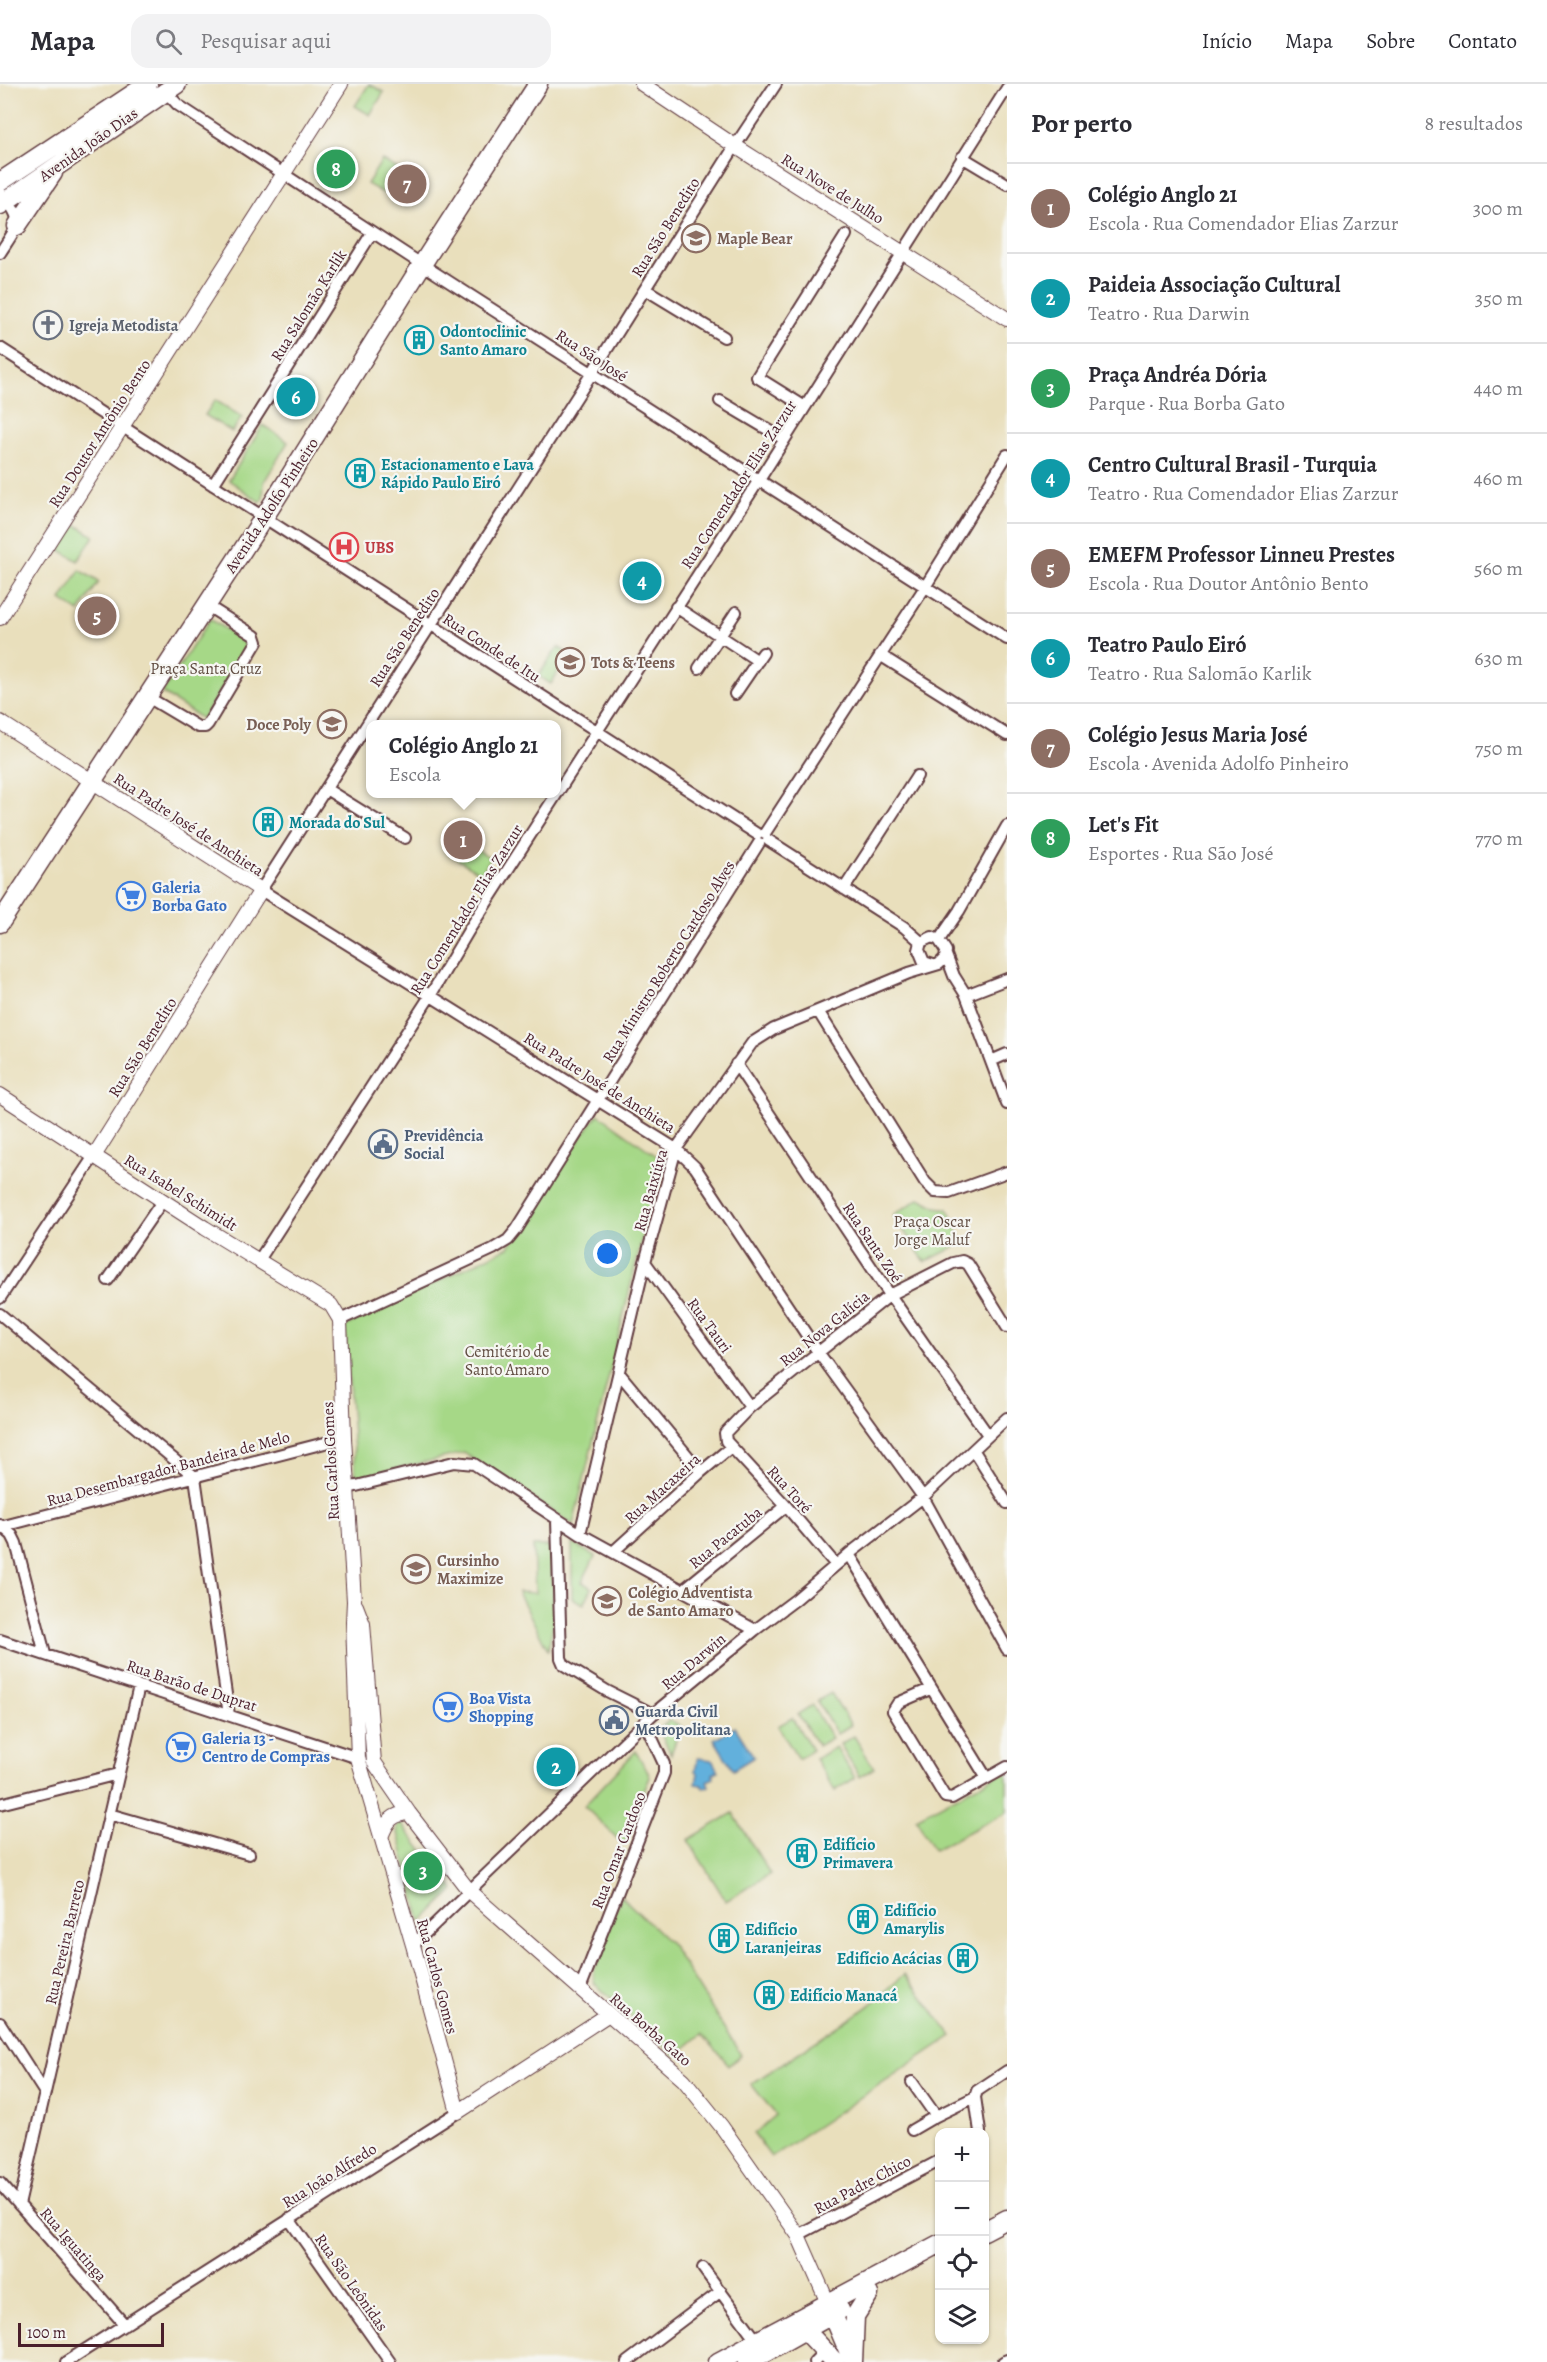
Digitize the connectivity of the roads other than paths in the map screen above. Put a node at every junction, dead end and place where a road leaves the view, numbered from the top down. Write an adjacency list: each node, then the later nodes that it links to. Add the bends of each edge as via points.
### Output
1 (341, 84): 11 (street, Rua Doutor Antônio Bento)
2 (538, 84): 20 (main road, Avenida Adolfo Pinheiro)
3 (642, 84): 6 (street, Rua Nove de Julho)
4 (776, 84): 8 (street, Rua São Benedito)
5 (163, 86): 10 (main road, Avenida João Dias); 11 (street, Rua São José, via 178,105); 12 (main road, Avenida João Dias)
6 (658, 88): 8 (street, Rua Nove de Julho)
7 (1007, 88): 9 (street, Rua Comendador Elias Zarzur)
8 (735, 146): 19 (street, Rua Nove de Julho); 21 (street, Rua São Benedito)
9 (962, 157): 13 (street); 19 (street, Rua Comendador Elias Zarzur)
10 (59, 165): 14 (main road, Avenida João Dias); 15 (main road)
11 (283, 175): 16 (street, Rua São José); 28 (street, Rua Doutor Antônio Bento)
12 (0, 183)
13 (1007, 184)
14 (2, 199): 15 (street, via 15,209)
15 (17, 226): 18 (street)
16 (372, 233): 20 (street, Rua São José); 32 (street, Rua Salomão Karlik)
17 (846, 235): 27 (street, via 757,377)
18 (0, 253)
19 (903, 253): 22 (street, Rua Nove de Julho); 27 (street, Rua Comendador Elias Zarzur)
20 (422, 265): 25 (street, Rua São José); 33 (main road, Avenida Adolfo Pinheiro)
21 (645, 289): 23 (street); 25 (street, Rua São Benedito)
22 (1007, 319)
23 (724, 337)
24 (0, 348): 28 (street, Rua Conde de Itu)
25 (592, 373): 31 (street, Rua São José); 39 (street, Rua São Benedito)
26 (720, 401): 29 (street)
27 (805, 407): 29 (street, Rua Comendador Elias Zarzur)
28 (123, 427): 32 (street, Rua Conde de Itu); 38 (street, Rua Doutor Antônio Bento)
29 (784, 439): 31 (street, Rua Comendador Elias Zarzur)
30 (1007, 455): 34 (street, Rua Ministro Roberto Cardoso Alves)
31 (759, 480): 34 (street, Rua São José); 36 (street, Rua Comendador Elias Zarzur)
32 (213, 485): 33 (street, Rua Conde de Itu)
33 (264, 518): 35 (main road, Avenida Adolfo Pinheiro); 39 (street, Rua Conde de Itu)
34 (925, 586): 41 (street, Rua São José); 42 (street, Rua Ministro Roberto Cardoso Alves)
35 (206, 605): 45 (main road, Avenida Adolfo Pinheiro); 45 (street, via 255,636 257,642 208,724 198,727)
36 (676, 608): 40 (street); 49 (street, Rua Comendador Elias Zarzur)
37 (736, 612): 40 (street)
38 (0, 618)
39 (431, 626): 46 (street, Rua São Benedito); 49 (street, Rua Conde de Itu)
40 (720, 636): 43 (street); 44 (street, via 760,657)
41 (1007, 639)
42 (880, 655): 50 (street); 58 (street, Rua Ministro Roberto Cardoso Alves)
43 (699, 668)
44 (735, 694)
45 (146, 696): 52 (main road, Avenida Adolfo Pinheiro)
46 (370, 720)
47 (0, 722): 52 (street, Rua Padre José de Anchieta)
48 (366, 727): 54 (street, Rua São Benedito)
49 (596, 732): 53 (street, Rua Comendador Elias Zarzur); 58 (street, Rua Conde de Itu)
50 (1007, 735)
51 (917, 776): 59 (street)
52 (92, 780): 60 (street, Rua Padre José de Anchieta); 61 (main road, Avenida Adolfo Pinheiro)
53 (561, 787)
54 (326, 789): 57 (street); 60 (street, Rua São Benedito)
55 (554, 798): 71 (street, Rua Comendador Elias Zarzur)
56 (1007, 826): 62 (street)
57 (405, 838)
58 (762, 838): 59 (street, Rua Conde de Itu); 77 (street, Rua Ministro Roberto Cardoso Alves)
59 (844, 889): 63 (street, Rua Conde de Itu)
60 (261, 890): 71 (street, Rua Padre José de Anchieta); 80 (street, Rua São Benedito)
61 (0, 922)
62 (939, 940): 63 (street, via 932,937); 65 (street)
63 (921, 942): 64 (street)
64 (920, 954): 66 (street, via 924,962); 67 (street)
65 (946, 955): 66 (street); 68 (street)
66 (934, 965): 67 (street, Rua Baixiúva); 68 (street)
67 (909, 973): 72 (street, Rua Baixiúva)
68 (954, 976): 70 (street)
69 (1007, 978): 70 (street)
70 (966, 995): 74 (street)
71 (430, 996): 77 (street, Rua Padre José de Anchieta); 83 (street, Rua Comendador Elias Zarzur)
72 (818, 1011): 75 (street, Rua Baixiúva, via 752,1043); 81 (street, via 935,1192 949,1193)
73 (1007, 1054): 74 (street)
74 (991, 1061): 78 (street)
75 (736, 1064): 79 (street, Rua Baixiúva); 86 (street, Rua Santa Zoé)
76 (0, 1095): 80 (street, Rua Isabel Schimidt)
77 (598, 1102): 79 (street, Rua Padre José de Anchieta); 89 (street, Rua Ministro Roberto Cardoso Alves, via 508,1240)
78 (1007, 1104)
79 (676, 1149): 84 (street, Rua Baixiúva); 91 (street, Rua Padre José de Anchieta, via 695,1167)
80 (94, 1156): 82 (street, Rua Isabel Schimidt); 87 (street, Rua São Benedito)
81 (1007, 1172)
82 (163, 1200): 83 (street, Rua Isabel Schimidt); 85 (street)
83 (259, 1260): 89 (street, Rua Isabel Schimidt, via 331,1305)
84 (645, 1262): 92 (street, Rua Baixiúva); 93 (street, Rua Tauri)
85 (108, 1280)
86 (890, 1295): 90 (street, Rua Nova Galícia, via 962,1261 968,1264); 91 (street, Rua Nova Galícia); 96 (street, Rua Santa Zoé)
87 (0, 1298)
88 (0, 1314): 101 (street)
89 (340, 1320): 97 (street, Rua Carlos Gomes)
90 (1007, 1327)
91 (818, 1352): 93 (street, Rua Nova Galícia); 103 (street, Rua Padre José de Anchieta)
92 (619, 1373): 100 (street); 108 (street, Rua Baixiúva)
93 (750, 1407): 95 (street, Rua Nova Galícia)
94 (1007, 1418): 96 (street, Rua Darwin)
95 (725, 1433): 98 (street, Rua Toré)
96 (988, 1435): 99 (street, Rua Darwin)
97 (344, 1438): 101 (street, Rua Desembargador Bandeira de Melo); 102 (street, Rua Carlos Gomes)
98 (731, 1447): 100 (street, Rua Macaxeira); 105 (street, Rua Toré)
99 (974, 1451): 103 (street, Rua Darwin); 104 (street)
100 (701, 1472): 109 (street, Rua Macaxeira)
101 (195, 1478): 107 (street, Rua Desembargador Bandeira de Melo); 121 (street)
102 (348, 1488): 106 (street, via 464,1462 474,1464); 113 (street, Rua Carlos Gomes)
103 (923, 1497): 110 (street, Rua Darwin); 116 (street, Rua Padre José de Anchieta)
104 (1007, 1503)
105 (786, 1506): 111 (street, Rua Toré); 112 (street, Rua Pacatuba)
106 (557, 1520): 108 (street); 120 (street, via 564,1665)
107 (0, 1526): 117 (street, via 16,1543)
108 (580, 1534): 109 (street)
109 (613, 1552): 112 (street)
110 (849, 1554): 111 (street, Rua Darwin); 119 (street)
111 (836, 1565): 114 (street, Rua Darwin)
112 (683, 1590): 114 (street)
113 (354, 1601): 123 (street, Rua Carlos Gomes); 124 (street, Rua Carlos Gomes, via 363,1624)
114 (755, 1630): 120 (street, Rua Darwin)
115 (0, 1640): 117 (street, Rua Barão de Duprat)
116 (1007, 1648)
117 (45, 1654): 118 (street, Rua Barão de Duprat)
118 (139, 1686): 121 (street, Rua Barão de Duprat); 126 (street, Rua Pereira Barreto)
119 (930, 1689): 127 (street); 127 (street, via 898,1703 893,1711 945,1797 952,1798)
120 (653, 1714): 122 (street, Rua Darwin)
121 (229, 1715): 123 (street, Rua Barão de Duprat)
122 (645, 1723): 133 (street, Rua Darwin); 135 (street, Rua Omar Cardoso, via 664,1764 664,1773)
123 (358, 1758): 124 (street, Rua Barão de Duprat); 131 (street, Rua Carlos Gomes)
124 (374, 1761): 130 (street, Rua Carlos Gomes)
125 (1007, 1767): 127 (street)
126 (118, 1774): 128 (street); 129 (street, Rua Pereira Barreto)
127 (986, 1778)
128 (0, 1804)
129 (109, 1814): 132 (street); 140 (street, Rua Pereira Barreto)
130 (409, 1814): 131 (street, via 390,1818); 133 (street, Rua Borba Gato)
131 (381, 1837): 134 (street, Rua Carlos Gomes)
132 (249, 1854)
133 (470, 1892): 134 (street, Rua Darwin); 135 (street, Rua Borba Gato)
134 (413, 1945): 142 (street, Rua Carlos Gomes)
135 (580, 1989): 136 (street, Rua Borba Gato)
136 (609, 2014): 142 (street, Rua João Alfredo); 154 (street, Rua Borba Gato, via 684,2080)
137 (0, 2023): 140 (street)
138 (1007, 2071): 141 (street, via 982,2087)
139 (912, 2082): 143 (street)
140 (45, 2093): 148 (street, Rua Pereira Barreto)
141 (975, 2097): 143 (street); 144 (street)
142 (458, 2112): 151 (street, Rua João Alfredo)
143 (936, 2116): 145 (street)
144 (979, 2128)
145 (912, 2130)
146 (935, 2163): 154 (street, Rua Padre Chico)
147 (0, 2184): 148 (street, Rua Iguatinga)
148 (19, 2205): 161 (street, Rua Iguatinga)
149 (1007, 2207): 150 (main road)
150 (989, 2217)
151 (290, 2219): 161 (street, Rua João Alfredo); 167 (street, Rua São Leônidas)
152 (1007, 2219): 153 (main road)
153 (989, 2228)
154 (798, 2235): 160 (street, Rua Borba Gato)
155 (935, 2246): 160 (main road)
156 (935, 2258): 159 (main road)
157 (703, 2268): 158 (street)
158 (721, 2291): 163 (street); 168 (street)
159 (869, 2294): 160 (main road); 171 (main road, via 855,2316)
160 (831, 2308): 162 (main road); 163 (main road); 171 (main road)
161 (125, 2325): 166 (street, Rua João Alfredo)
162 (805, 2331): 164 (main road); 170 (main road)
163 (757, 2341): 169 (main road)
164 (825, 2358)
165 (1007, 2360): 172 (street)
166 (66, 2362)
167 (390, 2362)
168 (627, 2362)
169 (718, 2362)
170 (748, 2362)
171 (853, 2362)
172 (1002, 2362)

